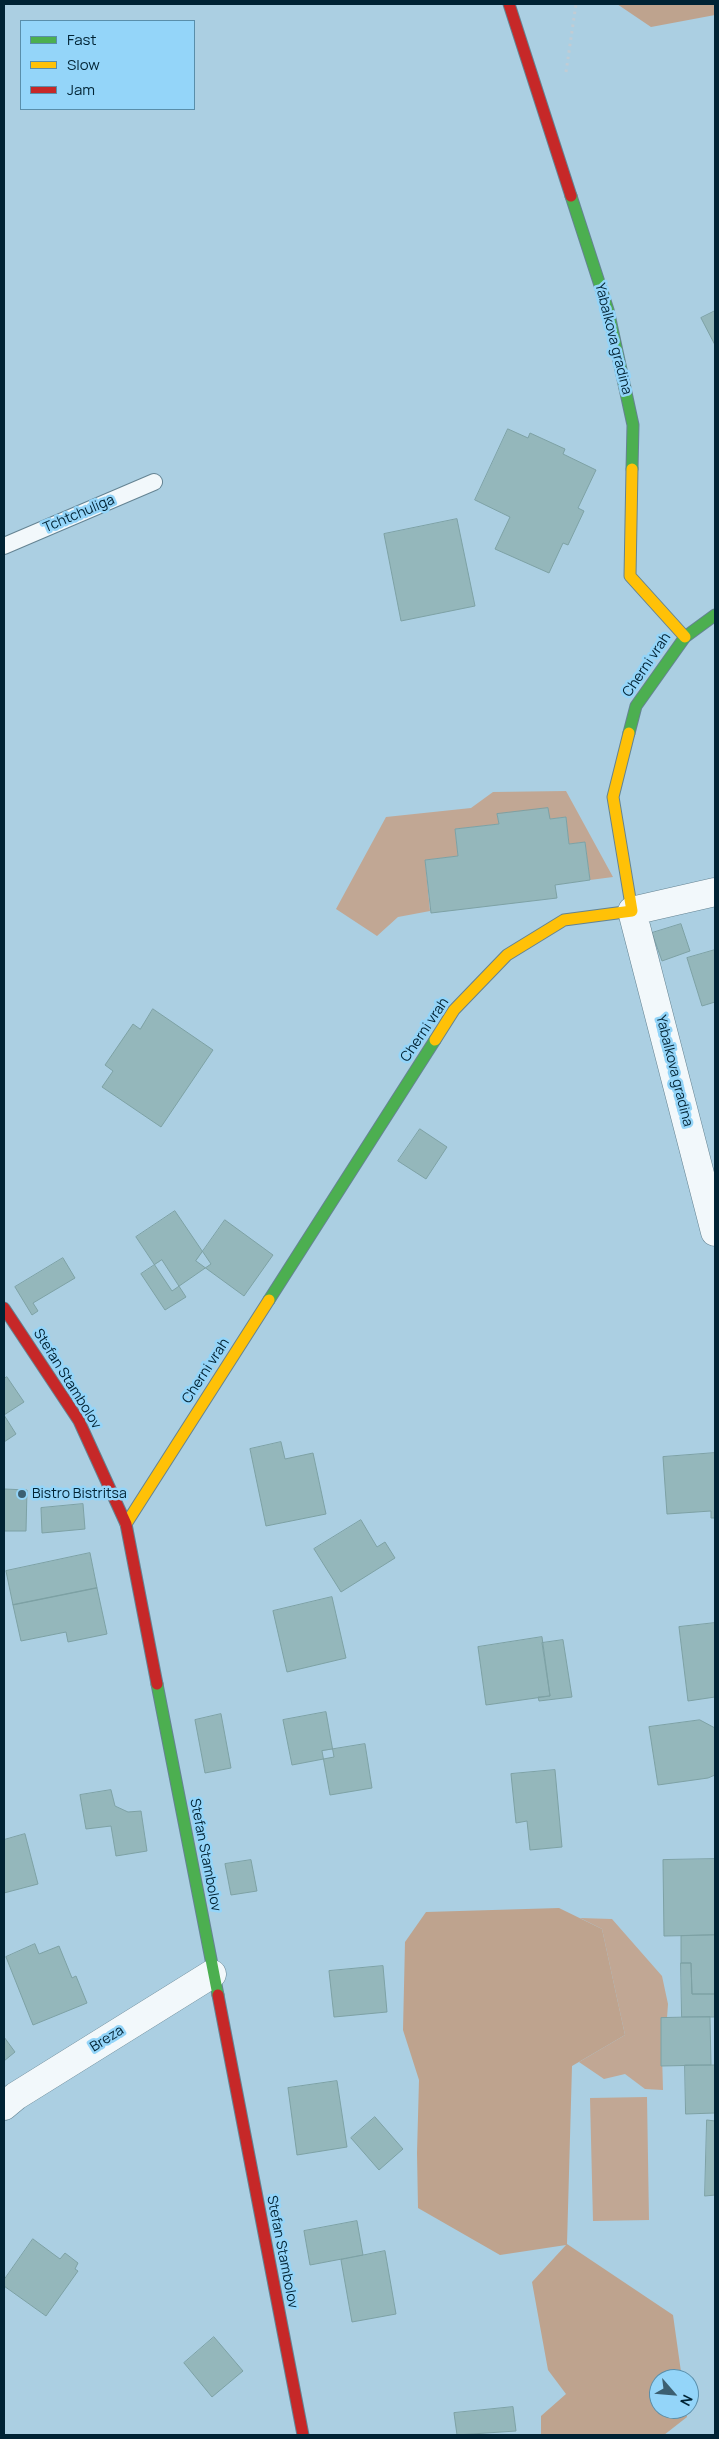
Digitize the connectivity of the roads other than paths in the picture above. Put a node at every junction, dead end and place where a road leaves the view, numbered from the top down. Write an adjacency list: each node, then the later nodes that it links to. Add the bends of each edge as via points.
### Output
1 (509, 4): 5 (street, Yabalkova gradina, via 608,310 633,424 630,576)
2 (154, 482): 3 (lane, Tchtchuliga)
3 (4, 546)
4 (715, 615): 5 (street, Cherni vrah)
5 (684, 637): 7 (street, Cherni vrah, via 636,706 613,797)
6 (715, 892): 7 (street)
7 (632, 910): 8 (street, Yabalkova gradina); 10 (street, Cherni vrah, via 564,920 507,955 454,1010)
8 (715, 1232)
9 (4, 1308): 10 (street, Stefan Stambolov, via 79,1421)
10 (126, 1524): 11 (street, Stefan Stambolov)
11 (212, 1974): 12 (street, Breza); 13 (street, Stefan Stambolov)
12 (4, 2106)
13 (303, 2435)

